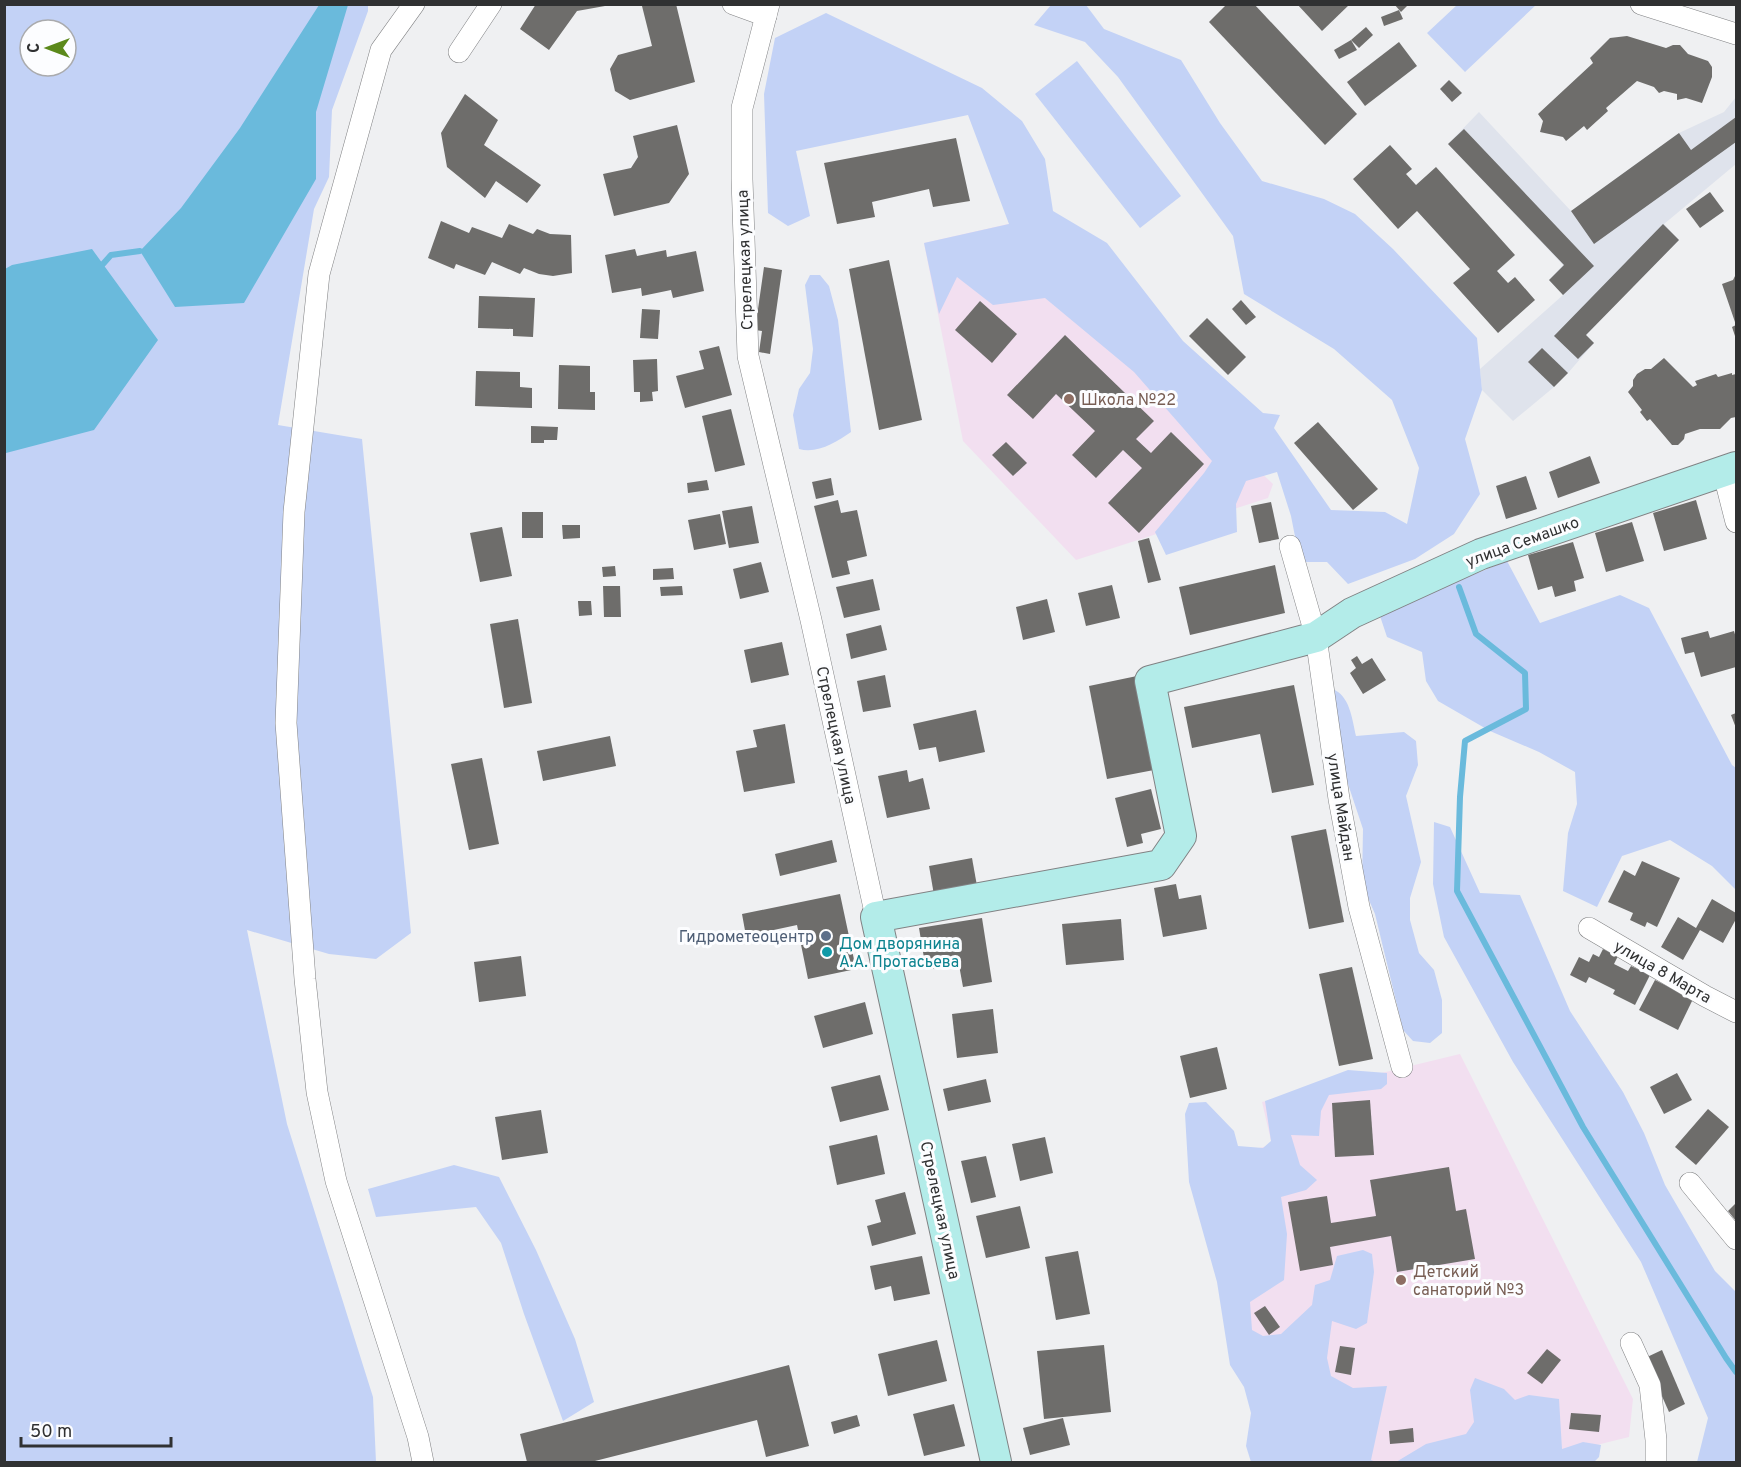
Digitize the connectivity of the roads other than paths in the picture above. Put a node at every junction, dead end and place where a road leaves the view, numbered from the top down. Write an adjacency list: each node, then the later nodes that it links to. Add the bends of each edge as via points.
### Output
1 (414, 4): 19 (street, via 381,50 319,274 294,512 286,723 317,1092 336,1181)
2 (491, 4): 7 (street)
3 (733, 4): 5 (street)
4 (1641, 4): 6 (street)
5 (767, 10): 12 (street, Стрелецкая улица, via 742,108 747,356 809,609)
6 (1737, 34)
7 (459, 52)
8 (1730, 469): 9 (street); 11 (street, улица Семашко, via 1481,554 1352,613)
9 (1737, 522)
10 (1290, 546): 11 (street, улица Майдан)
11 (1316, 637): 12 (street, улица Семашко, via 1150,681 1181,836 1161,865); 15 (street, улица Майдан, via 1359,907)
12 (876, 917): 20 (street, Стрелецкая улица)
13 (1589, 928): 14 (street, улица 8 Марта)
14 (1737, 1012)
15 (1402, 1067)
16 (1690, 1183): 17 (street)
17 (1737, 1239)
18 (1631, 1343): 21 (street, via 1650,1385)
19 (423, 1462)
20 (996, 1462)
21 (1656, 1462)

